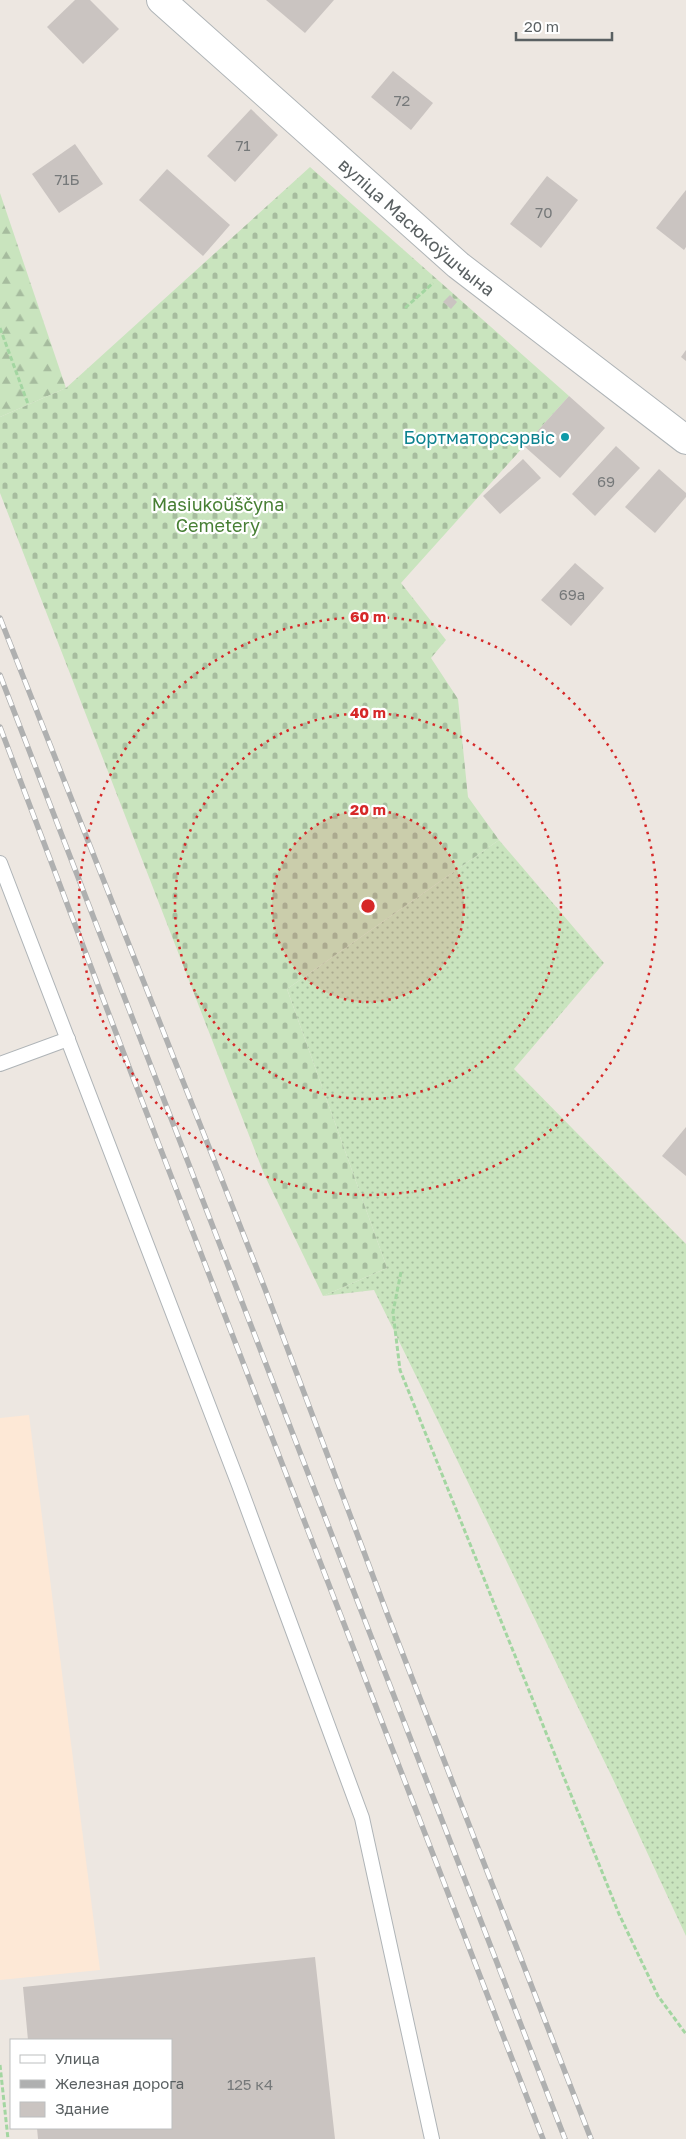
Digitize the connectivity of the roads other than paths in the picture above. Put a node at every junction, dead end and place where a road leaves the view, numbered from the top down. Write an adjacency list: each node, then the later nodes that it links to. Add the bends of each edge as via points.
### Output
1 (161, 0): 2 (street, вуліца Масюкоўшчына, via 451,258)
2 (686, 440)
3 (0, 863): 4 (lane)
4 (68, 1039): 5 (lane); 6 (lane, via 239,1485 362,1818)
5 (0, 1064)
6 (432, 2139)

